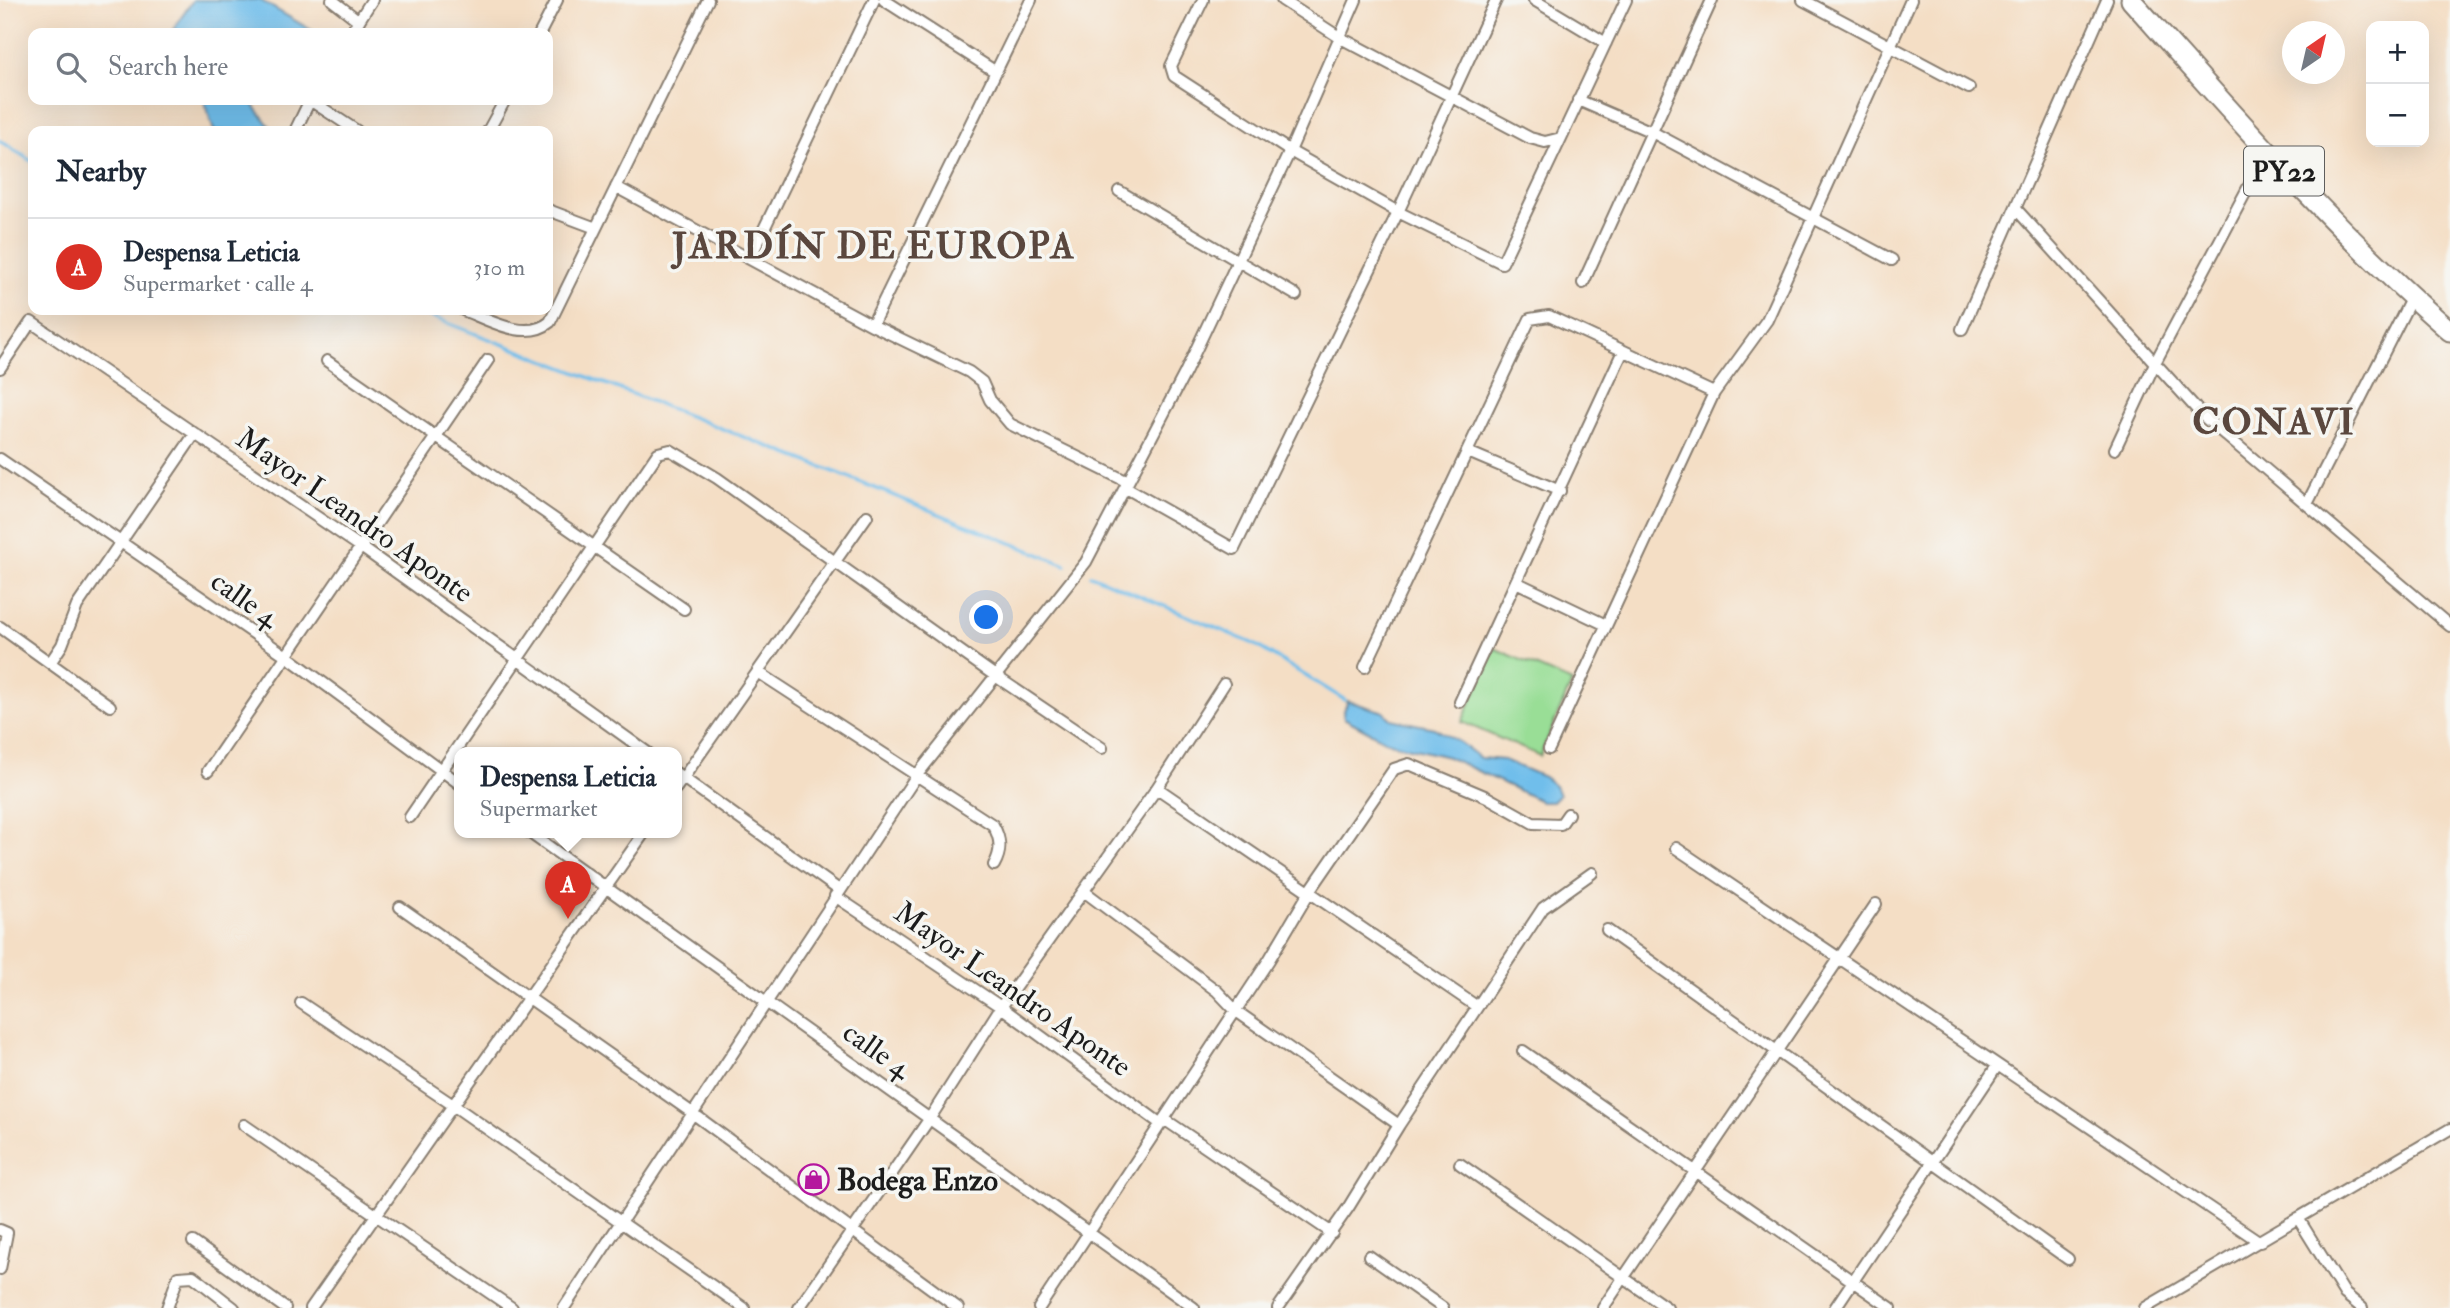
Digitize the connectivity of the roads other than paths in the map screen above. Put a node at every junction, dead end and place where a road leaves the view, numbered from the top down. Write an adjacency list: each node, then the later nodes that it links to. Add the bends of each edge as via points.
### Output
1 (332, 0): 19 (street)
2 (372, 0): 19 (street)
3 (557, 0): 21 (street)
4 (708, 0): 39 (street)
5 (874, 0): 46 (street)
6 (884, 0): 25 (street)
7 (1031, 0): 25 (street)
8 (1203, 0): 37 (street, via 1171,66 1174,76)
9 (1282, 0): 22 (street)
10 (1356, 0): 22 (street)
11 (1496, 0): 27 (street)
12 (1534, 0): 23 (street)
13 (1626, 0): 23 (street)
14 (1712, 0): 35 (street)
15 (1803, 0): 24 (street)
16 (1911, 0): 24 (street)
17 (2107, 0): 41 (street)
18 (2131, 0): 38 (highway, PY22)
19 (359, 21): 20 (street)
20 (354, 28)
21 (543, 28)
22 (1339, 37): 27 (street); 37 (street)
23 (1606, 43): 28 (street)
24 (1889, 48): 26 (street); 44 (street)
25 (996, 72): 53 (street)
26 (1969, 88)
27 (1449, 96): 36 (street, via 1530,138 1545,142); 43 (street)
28 (1578, 100): 35 (street); 36 (street)
29 (308, 105): 32 (street)
30 (318, 105): 33 (street)
31 (502, 105): 34 (street)
32 (297, 126)
33 (349, 126)
34 (491, 126)
35 (1652, 132): 44 (street); 49 (street)
36 (1561, 138): 43 (street, via 1502,263)
37 (1290, 151): 43 (street); 48 (street)
38 (2267, 152): 51 (highway, PY22); 59 (street)
39 (616, 187): 45 (street); 46 (street)
40 (1119, 191): 48 (street)
41 (2017, 210): 54 (street); 59 (street)
42 (553, 212): 45 (street)
43 (1398, 212): 67 (street, via 1234,549)
44 (1812, 218): 47 (street); 61 (street, via 1767,320)
45 (596, 228): 52 (street, via 550,323 540,331 509,328)
46 (750, 258): 53 (street)
47 (1892, 260)
48 (1237, 262): 50 (street); 67 (street)
49 (1583, 283)
50 (1296, 295)
51 (2412, 297): 55 (highway, PY22); 69 (street)
52 (476, 315)
53 (872, 325): 67 (street, via 969,372 982,382 1010,424)
54 (1962, 329)
55 (2450, 331)
56 (1623, 351): 61 (street); 65 (street, via 1549,316 1530,319); 68 (street)
57 (488, 360): 63 (street)
58 (327, 361): 63 (street)
59 (2156, 361): 64 (street); 69 (street, via 2203,416)
60 (0, 368): 62 (street, Mayor Leandro Aponte, via 31,322)
61 (1714, 393): 77 (street)
62 (194, 435): 71 (street); 73 (street, Mayor Leandro Aponte)
63 (435, 435): 72 (street); 73 (street)
64 (2115, 449)
65 (1468, 452): 68 (street); 83 (street)
66 (0, 459): 71 (street, calle 4)
67 (1127, 485): 85 (street, via 1086,562)
68 (1560, 491): 75 (street)
69 (2306, 504): 78 (street)
70 (867, 516): 74 (street)
71 (119, 541): 80 (street, calle 4); 82 (street, via 77,606)
72 (594, 546): 74 (street, via 658,453 670,450); 76 (street); 81 (street)
73 (361, 547): 80 (street); 81 (street, Mayor Leandro Aponte)
74 (835, 562): 84 (street); 85 (street)
75 (1518, 583): 77 (street); 87 (street)
76 (684, 609)
77 (1606, 625): 92 (street)
78 (2450, 626)
79 (0, 627): 82 (street)
80 (288, 657): 94 (street); 95 (street, calle 4)
81 (517, 658): 89 (street); 90 (street, Mayor Leandro Aponte)
82 (50, 663): 88 (street)
83 (1364, 667)
84 (758, 672): 96 (street); 97 (street)
85 (994, 675): 91 (street); 97 (street)
86 (1224, 684): 100 (street)
87 (1460, 702)
88 (110, 706)
89 (459, 747)
90 (640, 747)
91 (1102, 748)
92 (1549, 750)
93 (454, 755): 95 (street)
94 (208, 771)
95 (443, 772): 99 (street, calle 4); 102 (street)
96 (682, 773)
97 (917, 775): 106 (street, via 993,825 1000,837); 111 (street)
98 (682, 777): 111 (street, Mayor Leandro Aponte)
99 (454, 780)
100 (1157, 788): 109 (street); 110 (street)
101 (1568, 814): 109 (street, via 1561,824 1533,823 1488,797 1409,764 1394,769)
102 (410, 817)
103 (537, 838): 108 (street, calle 4)
104 (640, 838): 108 (street)
105 (1676, 848): 115 (street)
106 (994, 866)
107 (1592, 873): 119 (street, via 1543,908)
108 (605, 886): 116 (street); 117 (street, calle 4)
109 (1310, 891): 119 (street); 121 (street)
110 (1085, 892): 120 (street); 121 (street, via 1217,990)
111 (837, 893): 117 (street); 120 (street, Mayor Leandro Aponte)
112 (1875, 904): 115 (street)
113 (400, 907): 116 (street)
114 (1606, 930): 123 (street)
115 (1839, 958): 123 (street); 124 (street)
116 (527, 996): 125 (street); 126 (street)
117 (767, 1002): 126 (street); 127 (street, calle 4)
118 (301, 1003): 125 (street)
119 (1476, 1006): 130 (street)
120 (1001, 1007): 127 (street); 128 (street, Mayor Leandro Aponte)
121 (1236, 1011): 128 (street); 130 (street)
122 (1523, 1051): 134 (street)
123 (1776, 1051): 132 (street); 134 (street)
124 (1997, 1066): 132 (street); 143 (street)
125 (453, 1105): 135 (street); 137 (street)
126 (691, 1112): 137 (street); 138 (street)
127 (930, 1118): 138 (street); 140 (street, calle 4)
128 (1163, 1121): 140 (street); 141 (street, Mayor Leandro Aponte)
129 (244, 1125): 135 (street)
130 (1399, 1125): 141 (street)
131 (2450, 1129): 136 (street)
132 (1933, 1162): 145 (street); 148 (street)
133 (1460, 1164): 147 (street)
134 (1695, 1171): 147 (street); 148 (street)
135 (376, 1215): 154 (street); 155 (street)
136 (2298, 1218): 143 (street); 169 (street, via 2345,1294)
137 (622, 1223): 156 (street); 157 (street)
138 (853, 1229): 158 (street); 159 (street)
139 (0, 1230): 146 (street, via 7,1233)
140 (1090, 1233): 160 (street); 161 (street, calle 4)
141 (1332, 1233): 162 (street)
142 (193, 1242): 153 (street)
143 (2260, 1242): 168 (street)
144 (1369, 1256): 163 (street)
145 (2068, 1258)
146 (0, 1269)
147 (1623, 1278): 164 (street); 165 (street)
148 (1853, 1281): 166 (street); 167 (street)
149 (172, 1295): 150 (street); 151 (street); 152 (street, via 178,1277 193,1276)
150 (167, 1308)
151 (176, 1308)
152 (234, 1308)
153 (285, 1308)
154 (311, 1308)
155 (512, 1308)
156 (564, 1308)
157 (744, 1308)
158 (799, 1308)
159 (958, 1308)
160 (1039, 1308)
161 (1195, 1308)
162 (1278, 1308)
163 (1443, 1308)
164 (1603, 1308)
165 (1667, 1308)
166 (1835, 1308)
167 (1891, 1308)
168 (2145, 1308)
169 (2362, 1308)

